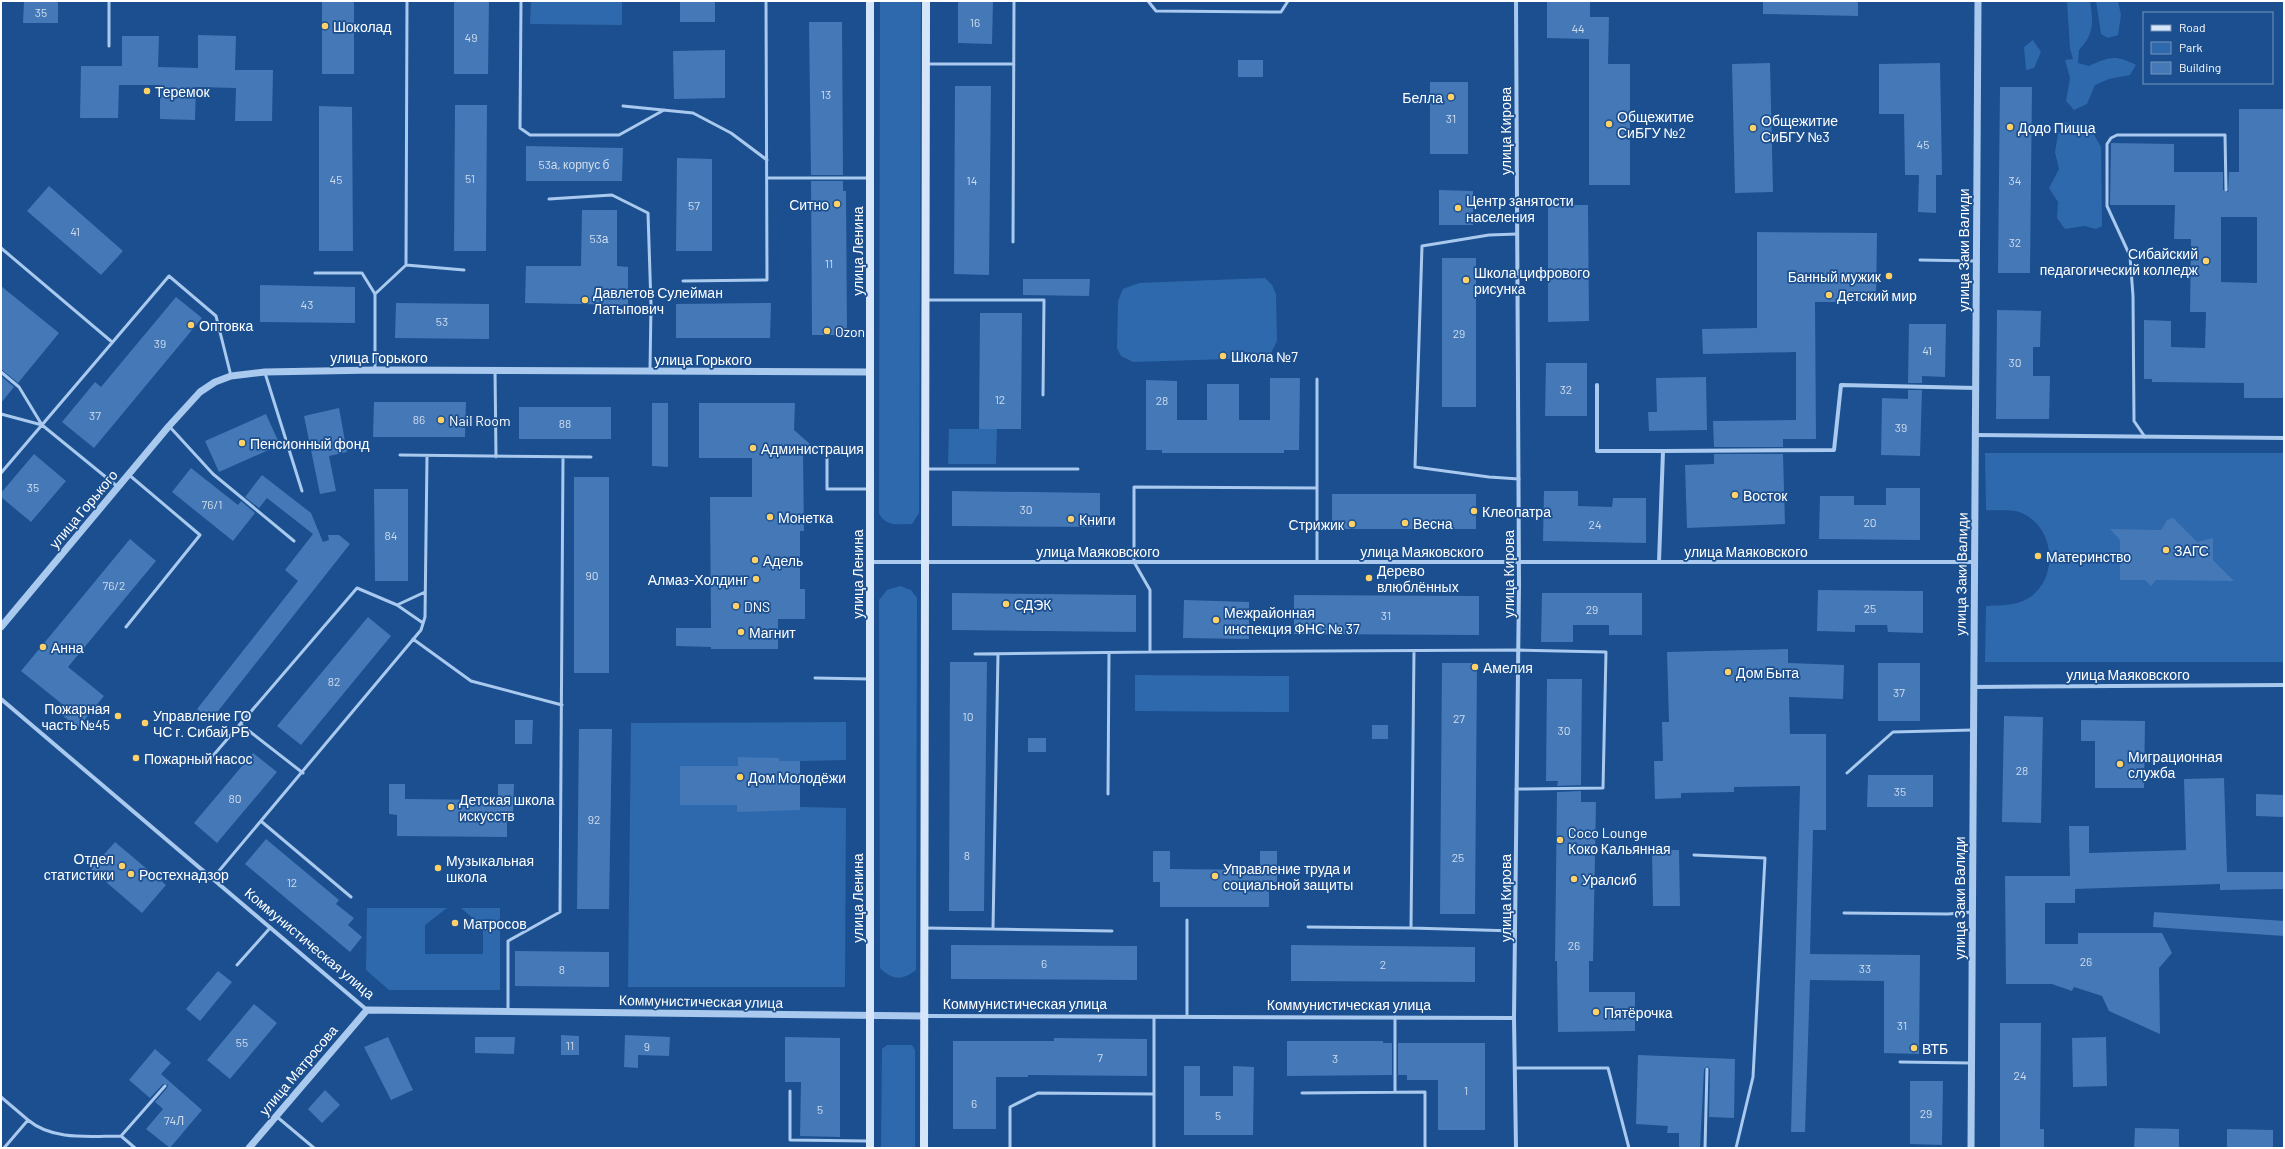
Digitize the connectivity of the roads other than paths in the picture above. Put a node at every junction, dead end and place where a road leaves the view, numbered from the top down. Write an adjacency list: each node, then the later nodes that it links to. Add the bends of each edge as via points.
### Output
1 (109, 1): 12 (lane)
2 (407, 1): 27 (lane)
3 (521, 1): 16 (lane, via 520,128 530,135 620,135)
4 (766, 1): 17 (lane)
5 (870, 1): 19 (main road, улица Ленина)
6 (926, 1): 13 (main road)
7 (1014, 1): 14 (lane)
8 (1148, 1): 9 (lane, via 1156,11 1281,12)
9 (1288, 1)
10 (1516, 1): 22 (street, улица Кирова)
11 (1978, 1): 26 (street, улица Заки Валиди)
12 (109, 46)
13 (926, 64): 14 (lane); 32 (main road)
14 (1014, 64): 23 (lane)
15 (623, 106): 16 (lane)
16 (664, 110): 17 (lane, via 693,113 731,132)
17 (767, 160): 18 (lane)
18 (767, 178): 19 (lane); 30 (lane, via 767,280)
19 (870, 178): 39 (main road, улица Ленина)
20 (2226, 190): 49 (lane, via 2225,135 2117,135 2107,144 2107,206 2130,256 2133,296 2134,421)
21 (549, 199): 36 (lane, via 612,195 648,213)
22 (1517, 234): 62 (street, улица Кирова); 62 (lane, via 1489,235 1422,246 1416,467)
23 (1013, 242)
24 (1, 248): 33 (lane)
25 (1920, 260): 26 (lane)
26 (1976, 261): 43 (street, улица Заки Валиди)
27 (406, 265): 28 (lane); 31 (lane)
28 (464, 270)
29 (316, 273): 31 (lane, via 362,273)
30 (683, 281)
31 (375, 294): 34 (lane)
32 (925, 300): 44 (lane, via 1044,300); 58 (main road)
33 (112, 342): 40 (lane, via 169,276 216,316); 46 (lane)
34 (375, 370): 35 (street, улица Горького); 38 (street, улица Горького)
35 (495, 370): 36 (street, улица Горького); 55 (lane)
36 (650, 371): 39 (street, улица Горького)
37 (1, 372): 46 (lane, via 19,387)
38 (265, 372): 40 (street, улица Горького); 66 (lane)
39 (870, 372): 65 (main road, улица Ленина)
40 (231, 376): 47 (street, улица Горького, via 215,382 200,392)
41 (1317, 379): 64 (lane)
42 (1597, 385): 51 (street, via 1597,451)
43 (1976, 388): 48 (street, улица Заки Валиди); 51 (street, via 1841,385 1834,450)
44 (1044, 395)
45 (1, 414): 46 (lane)
46 (42, 425): 60 (lane); 63 (lane)
47 (168, 426): 61 (street, улица Горького); 67 (lane, via 213,474)
48 (1976, 435): 49 (street); 74 (street, улица Заки Валиди)
49 (2145, 437): 50 (street)
50 (2284, 438)
51 (1663, 451): 73 (street)
52 (827, 454): 65 (lane, via 827,488)
53 (400, 455): 54 (lane)
54 (428, 456): 55 (lane); 75 (lane)
55 (496, 457): 56 (lane)
56 (562, 457): 57 (lane); 92 (lane)
57 (591, 457)
58 (925, 469): 59 (lane); 69 (main road)
59 (1078, 469)
60 (1, 473)
61 (128, 474): 63 (street, улица Горького); 79 (lane, via 200,534)
62 (1519, 479): 72 (street, улица Кирова)
63 (118, 487): 78 (street, улица Горького)
64 (1317, 488): 70 (lane, via 1134,487); 71 (lane)
65 (870, 489): 68 (main road, улица Ленина)
66 (302, 491)
67 (294, 541)
68 (870, 562): 69 (street, улица Маяковского); 88 (main road, улица Ленина)
69 (925, 562): 70 (street, улица Маяковского); 109 (main road)
70 (1134, 562): 71 (street, улица Маяковского); 83 (lane, via 1150,590)
71 (1317, 562): 72 (street, улица Маяковского)
72 (1519, 562): 73 (street, улица Маяковского); 81 (street, улица Кирова)
73 (1659, 562): 74 (street, улица Маяковского)
74 (1974, 562): 90 (street, улица Заки Валиди)
75 (425, 592): 76 (lane); 77 (lane)
76 (397, 605): 77 (lane); 93 (lane, via 357,588)
77 (423, 623): 80 (lane)
78 (1, 627)
79 (126, 627)
80 (414, 639): 92 (lane, via 471,681); 96 (lane)
81 (1518, 650): 82 (lane); 98 (street, улица Кирова); 98 (lane, via 1606,652 1602,788)
82 (1414, 651): 83 (lane); 110 (lane)
83 (1150, 652): 84 (lane)
84 (1110, 653): 86 (lane); 99 (lane)
85 (976, 654): 86 (lane)
86 (998, 654): 111 (lane)
87 (816, 678): 88 (lane)
88 (870, 679): 117 (main road, улица Ленина)
89 (2284, 685): 90 (street, улица Маяковского)
90 (1973, 687): 94 (street, улица Заки Валиди)
91 (1, 699): 102 (street, Коммунистическая улица)
92 (562, 705): 116 (lane, via 560,912 508,942)
93 (240, 724): 95 (lane); 96 (lane)
94 (1973, 730): 97 (lane, via 1893,732); 105 (street, улица Заки Валиди)
95 (211, 758)
96 (303, 773): 100 (lane)
97 (1847, 773)
98 (1516, 789): 113 (street, улица Кирова)
99 (1108, 794)
100 (262, 822): 102 (lane); 103 (lane)
101 (1694, 854): 148 (lane, via 1765,858 1753,1077)
102 (213, 878): 108 (street, Коммунистическая улица)
103 (351, 897)
104 (1844, 912): 105 (lane)
105 (1972, 912): 124 (street, улица Заки Валиди)
106 (1187, 920): 119 (lane)
107 (1308, 927): 110 (lane)
108 (270, 928): 114 (lane); 115 (street, Коммунистическая улица)
109 (925, 928): 111 (lane); 118 (main road)
110 (1411, 928): 113 (lane)
111 (993, 929): 112 (lane)
112 (1112, 931)
113 (1515, 931): 122 (street, улица Кирова)
114 (237, 965)
115 (367, 1010): 116 (street, Коммунистическая улица); 133 (street, улица Матросова)
116 (508, 1011): 117 (street, Коммунистическая улица)
117 (870, 1016): 118 (street, Коммунистическая улица); 136 (main road, улица Ленина)
118 (924, 1016): 120 (street, Коммунистическая улица); 141 (main road)
119 (1187, 1016): 120 (street, Коммунистическая улица); 121 (street, Коммунистическая улица)
120 (1154, 1017): 131 (lane)
121 (1395, 1017): 122 (street, Коммунистическая улица); 130 (lane)
122 (1514, 1018): 125 (street, улица Кирова)
123 (1900, 1062): 124 (lane)
124 (1972, 1063): 149 (street, улица Заки Валиди)
125 (1516, 1068): 145 (street, улица Кирова); 146 (lane, via 1608,1068)
126 (1707, 1069): 147 (lane)
127 (165, 1086): 135 (lane)
128 (790, 1091): 136 (lane, via 790,1140)
129 (1302, 1092): 130 (lane)
130 (1395, 1092): 144 (lane, via 1425,1092)
131 (1154, 1094): 142 (lane, via 1038,1093 1010,1107); 143 (lane)
132 (1, 1097): 134 (lane)
133 (276, 1116): 139 (street, улица Матросова); 140 (lane)
134 (28, 1120): 135 (lane, via 38,1129 56,1135); 137 (lane)
135 (121, 1136): 138 (lane)
136 (870, 1145)
137 (4, 1148)
138 (135, 1148)
139 (249, 1148)
140 (314, 1148)
141 (924, 1148)
142 (1010, 1148)
143 (1154, 1148)
144 (1425, 1148)
145 (1516, 1148)
146 (1629, 1148)
147 (1705, 1148)
148 (1736, 1148)
149 (1971, 1148)

